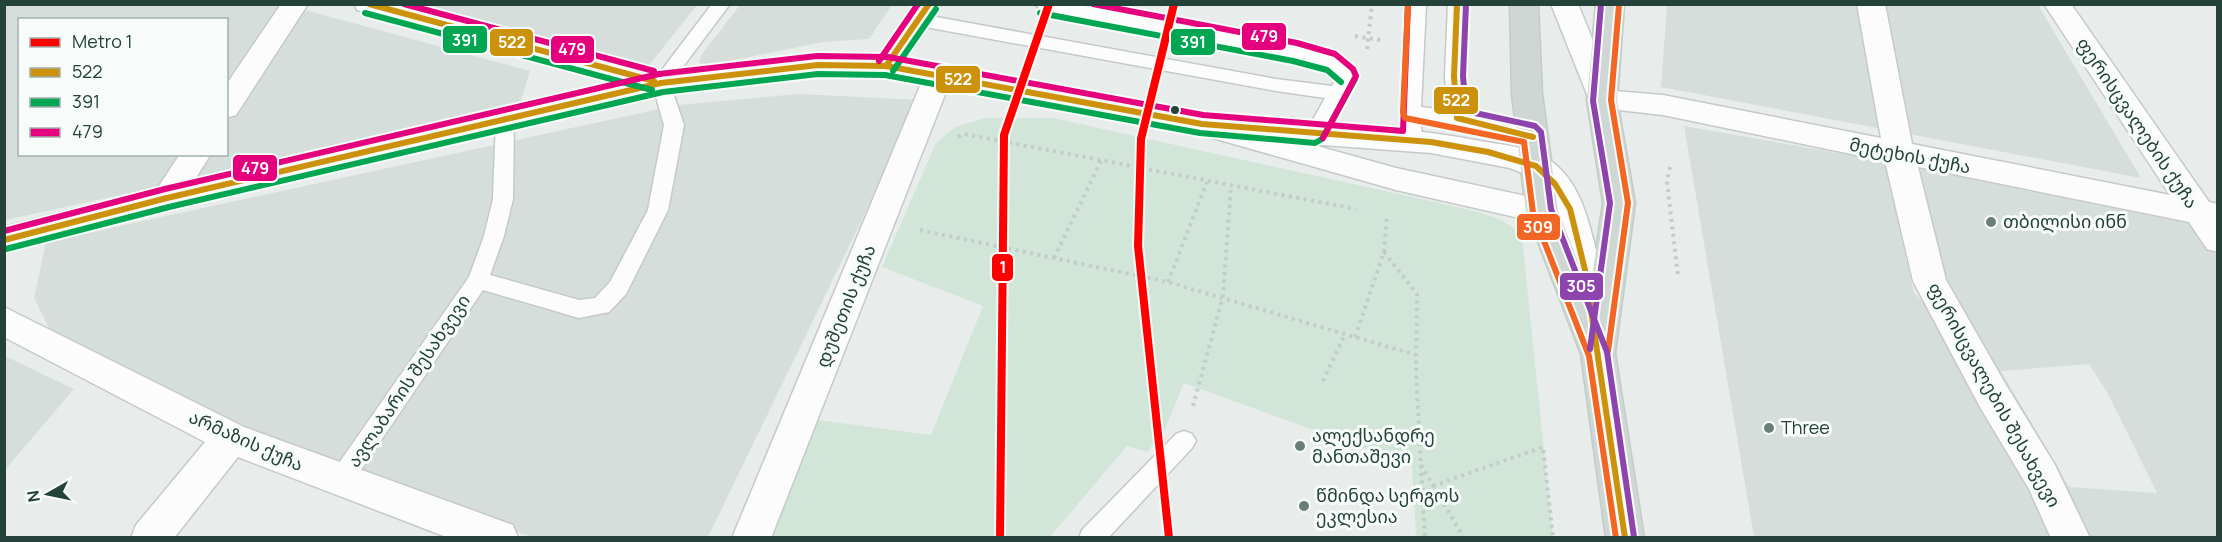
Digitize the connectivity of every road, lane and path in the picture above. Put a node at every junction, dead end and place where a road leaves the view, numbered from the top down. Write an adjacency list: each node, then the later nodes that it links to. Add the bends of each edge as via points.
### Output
1 (295, 4): 20 (street)
2 (366, 4): 17 (street)
3 (722, 4): 17 (lane)
4 (1042, 4): 16 (lane, via 1295,52 1331,62)
5 (1372, 4): 16 (path, via 1366,57)
6 (1418, 4): 24 (lane)
7 (1457, 4): 21 (lane)
8 (1524, 4): 27 (main road, via 1527,94)
9 (1564, 4): 19 (street)
10 (1610, 4): 19 (main road)
11 (1871, 4): 28 (street, ფერისცვალების შესახვევი)
12 (2057, 4): 38 (street, ფერისცვალების ქუჩა)
13 (924, 12): 14 (street); 18 (lane, via 1276,85)
14 (886, 66): 15 (street); 17 (street, via 818,65)
15 (939, 74): 23 (street); 41 (street, დუშეთის ქუჩა)
16 (1347, 75): 18 (lane)
17 (661, 83): 22 (street); 47 (lane, ავლაბარის შესახვევი, via 674,124 658,210 612,294 601,306 579,309)
18 (1337, 93): 26 (lane)
19 (1602, 99): 28 (street, მეტეხის ქუჩა, via 1663,105); 53 (main road, via 1619,203)
20 (228, 105)
21 (1456, 118): 24 (lane); 27 (lane)
22 (505, 119): 34 (street); 47 (lane, ავლაბარის შესახვევი, via 502,199)
23 (1202, 124): 26 (street); 36 (street, via 1350,168)
24 (1412, 127): 26 (street); 27 (street, via 1488,152)
25 (964, 134): 30 (path)
26 (1315, 134)
27 (1534, 150): 36 (main road); 53 (street, via 1570,208 1585,270)
28 (1899, 154): 38 (street, მეტეხის ქუჩა); 69 (street, ფერისცვალების შესახვევი, via 1930,281)
29 (195, 156): 34 (street)
30 (1102, 159): 32 (path); 45 (path)
31 (1670, 166): 46 (path, via 1667,182)
32 (1207, 182): 33 (path); 48 (path)
33 (1231, 186): 35 (path); 49 (path)
34 (167, 198): 42 (street)
35 (1365, 211)
36 (1542, 211): 53 (main road)
37 (1376, 213): 39 (path)
38 (2207, 214): 43 (street, ფერისცვალების ქუჩა)
39 (1387, 215): 40 (path); 44 (path)
40 (1398, 217)
41 (882, 220): 45 (path); 63 (street, დუშეთის ქუჩა)
42 (4, 240)
43 (2217, 240)
44 (1384, 252): 52 (path); 54 (path, via 1417,294)
45 (1054, 258): 48 (path)
46 (1678, 276)
47 (478, 280): 59 (lane, ავლაბარის შესახვევი)
48 (1168, 282): 49 (path)
49 (1223, 296): 51 (path); 57 (path)
50 (4, 321): 56 (street, არმაზის ქუჩა)
51 (1345, 334): 52 (path); 55 (path)
52 (1355, 337): 54 (path)
53 (1598, 354): 68 (main road)
54 (1416, 355): 58 (path)
55 (1323, 381)
56 (231, 438): 59 (street, არმაზის ქუჩა); 61 (street)
57 (1184, 441): 64 (lane)
58 (1420, 464): 60 (path); 65 (path)
59 (340, 481): 62 (street, არმაზის ქუჩა)
60 (1433, 486): 66 (path); 67 (path, via 1543,447)
61 (150, 537)
62 (499, 537)
63 (751, 537)
64 (1090, 537)
65 (1425, 537)
66 (1464, 537)
67 (1552, 537)
68 (1625, 537)
69 (2072, 537)

